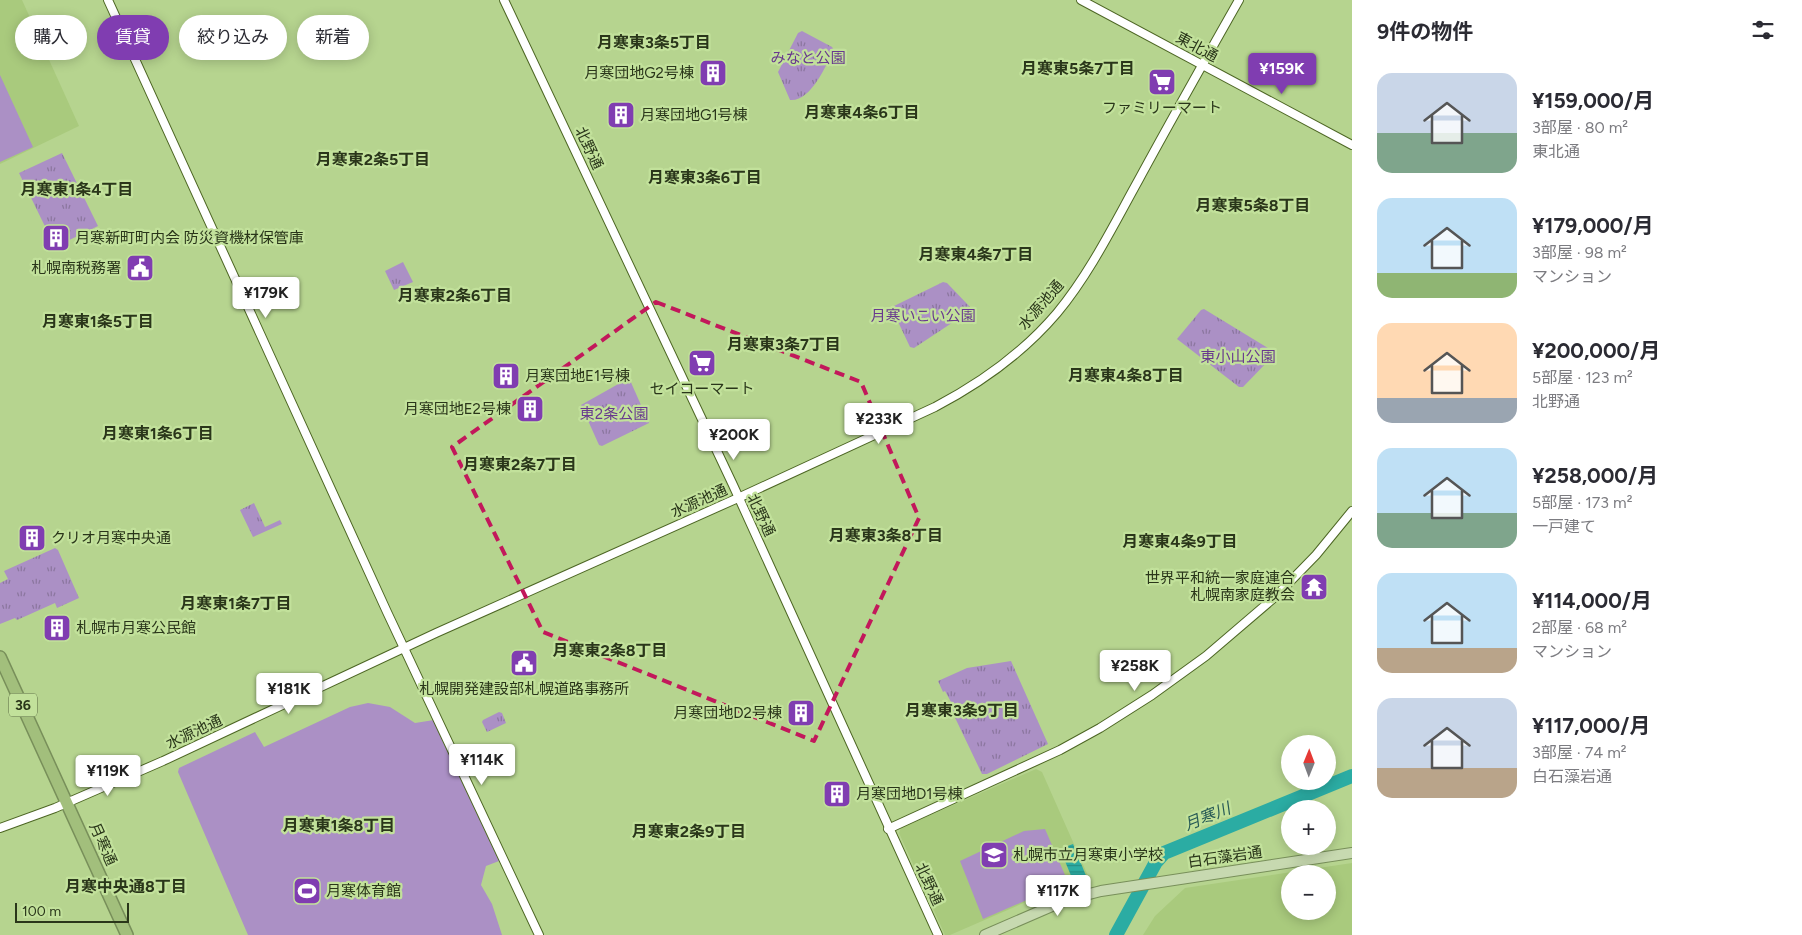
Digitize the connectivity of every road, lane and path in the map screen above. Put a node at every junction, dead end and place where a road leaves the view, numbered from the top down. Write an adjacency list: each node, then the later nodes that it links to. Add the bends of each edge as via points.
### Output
1 (108, 0): 9 (street)
2 (504, 0): 7 (street, 北野通)
3 (1081, 0): 5 (street, 東北通)
4 (1239, 0): 5 (street, 水源池通)
5 (1202, 65): 6 (street, 東北通); 7 (street, 水源池通, via 1096,257 1056,313 1007,361 935,407)
6 (1352, 145)
7 (738, 498): 9 (street, 水源池通); 13 (street, 北野通)
8 (1352, 511): 13 (street, via 1316,555 1274,597 1206,656 1152,695 1060,750)
9 (405, 648): 11 (street, 水源池通); 16 (street)
10 (0, 657): 11 (highway, 月寒通 / 36)
11 (68, 802): 12 (street, 水源池通); 15 (highway, 月寒通 / 36)
12 (0, 828)
13 (888, 829): 17 (street, 北野通)
14 (1352, 853): 18 (main road, 白石藻岩通, via 1101,891 1066,900)
15 (127, 935)
16 (539, 935)
17 (938, 935)
18 (985, 935)

